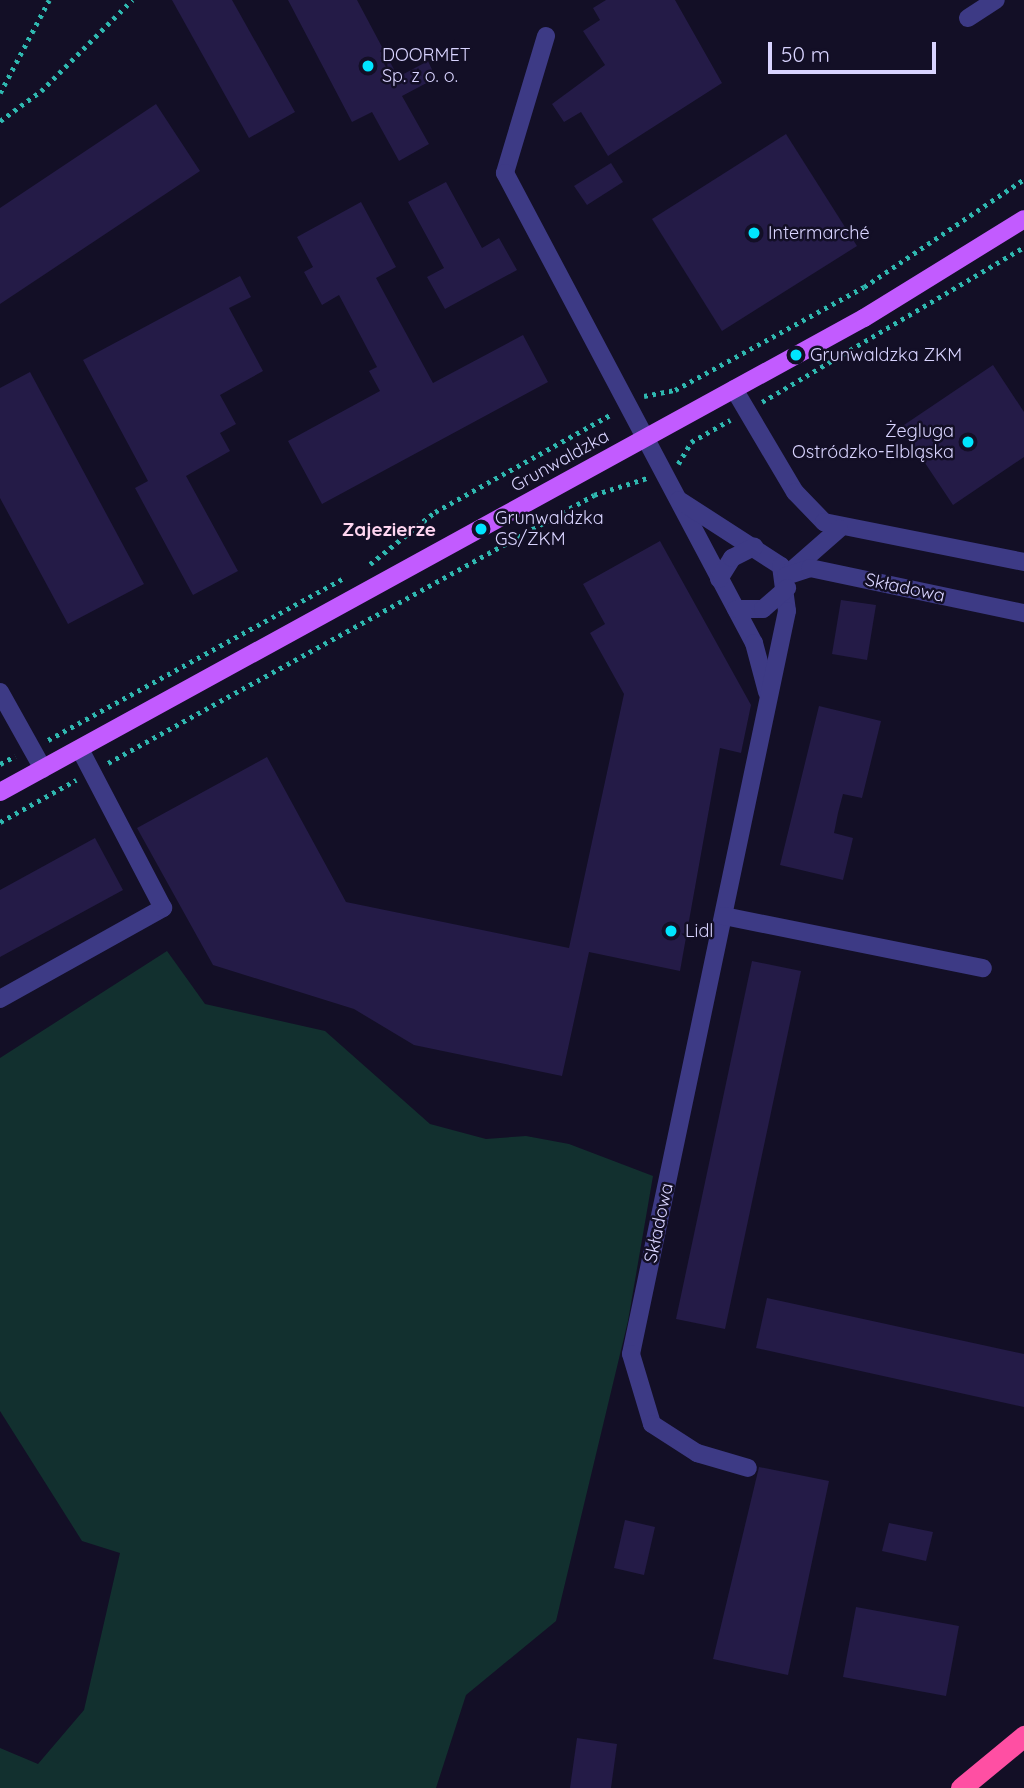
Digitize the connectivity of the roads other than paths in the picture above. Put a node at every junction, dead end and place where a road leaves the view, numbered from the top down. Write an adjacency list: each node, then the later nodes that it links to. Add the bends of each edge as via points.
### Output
1 (996, 0): 2 (street)
2 (968, 18)
3 (546, 36): 6 (street, Składowa, via 505,173)
4 (1024, 219): 5 (main road, Grunwaldzka)
5 (734, 389): 6 (main road, Grunwaldzka); 8 (street, via 795,492)
6 (646, 438): 7 (street, Składowa); 17 (main road, Grunwaldzka)
7 (679, 500): 9 (street); 11 (street, Składowa)
8 (839, 529): 10 (street); 12 (street)
9 (754, 547): 11 (street, via 732,558); 12 (street)
10 (1024, 562)
11 (719, 579): 13 (street, Składowa)
12 (787, 582): 13 (street, Składowa, via 763,609); 14 (street, Składowa, via 810,568); 16 (street, Składowa)
13 (736, 609): 16 (street, Składowa, via 765,674)
14 (1024, 613)
15 (0, 692): 18 (street)
16 (769, 706): 20 (street, Składowa)
17 (80, 749): 18 (main road, Grunwaldzka); 22 (street, via 163,908)
18 (43, 769): 19 (main road, Grunwaldzka)
19 (0, 792)
20 (724, 916): 21 (street); 23 (street, Składowa, via 631,1354 652,1424 697,1453)
21 (983, 968)
22 (0, 999)
23 (748, 1468)
24 (1024, 1736): 25 (highway)
25 (961, 1788)

